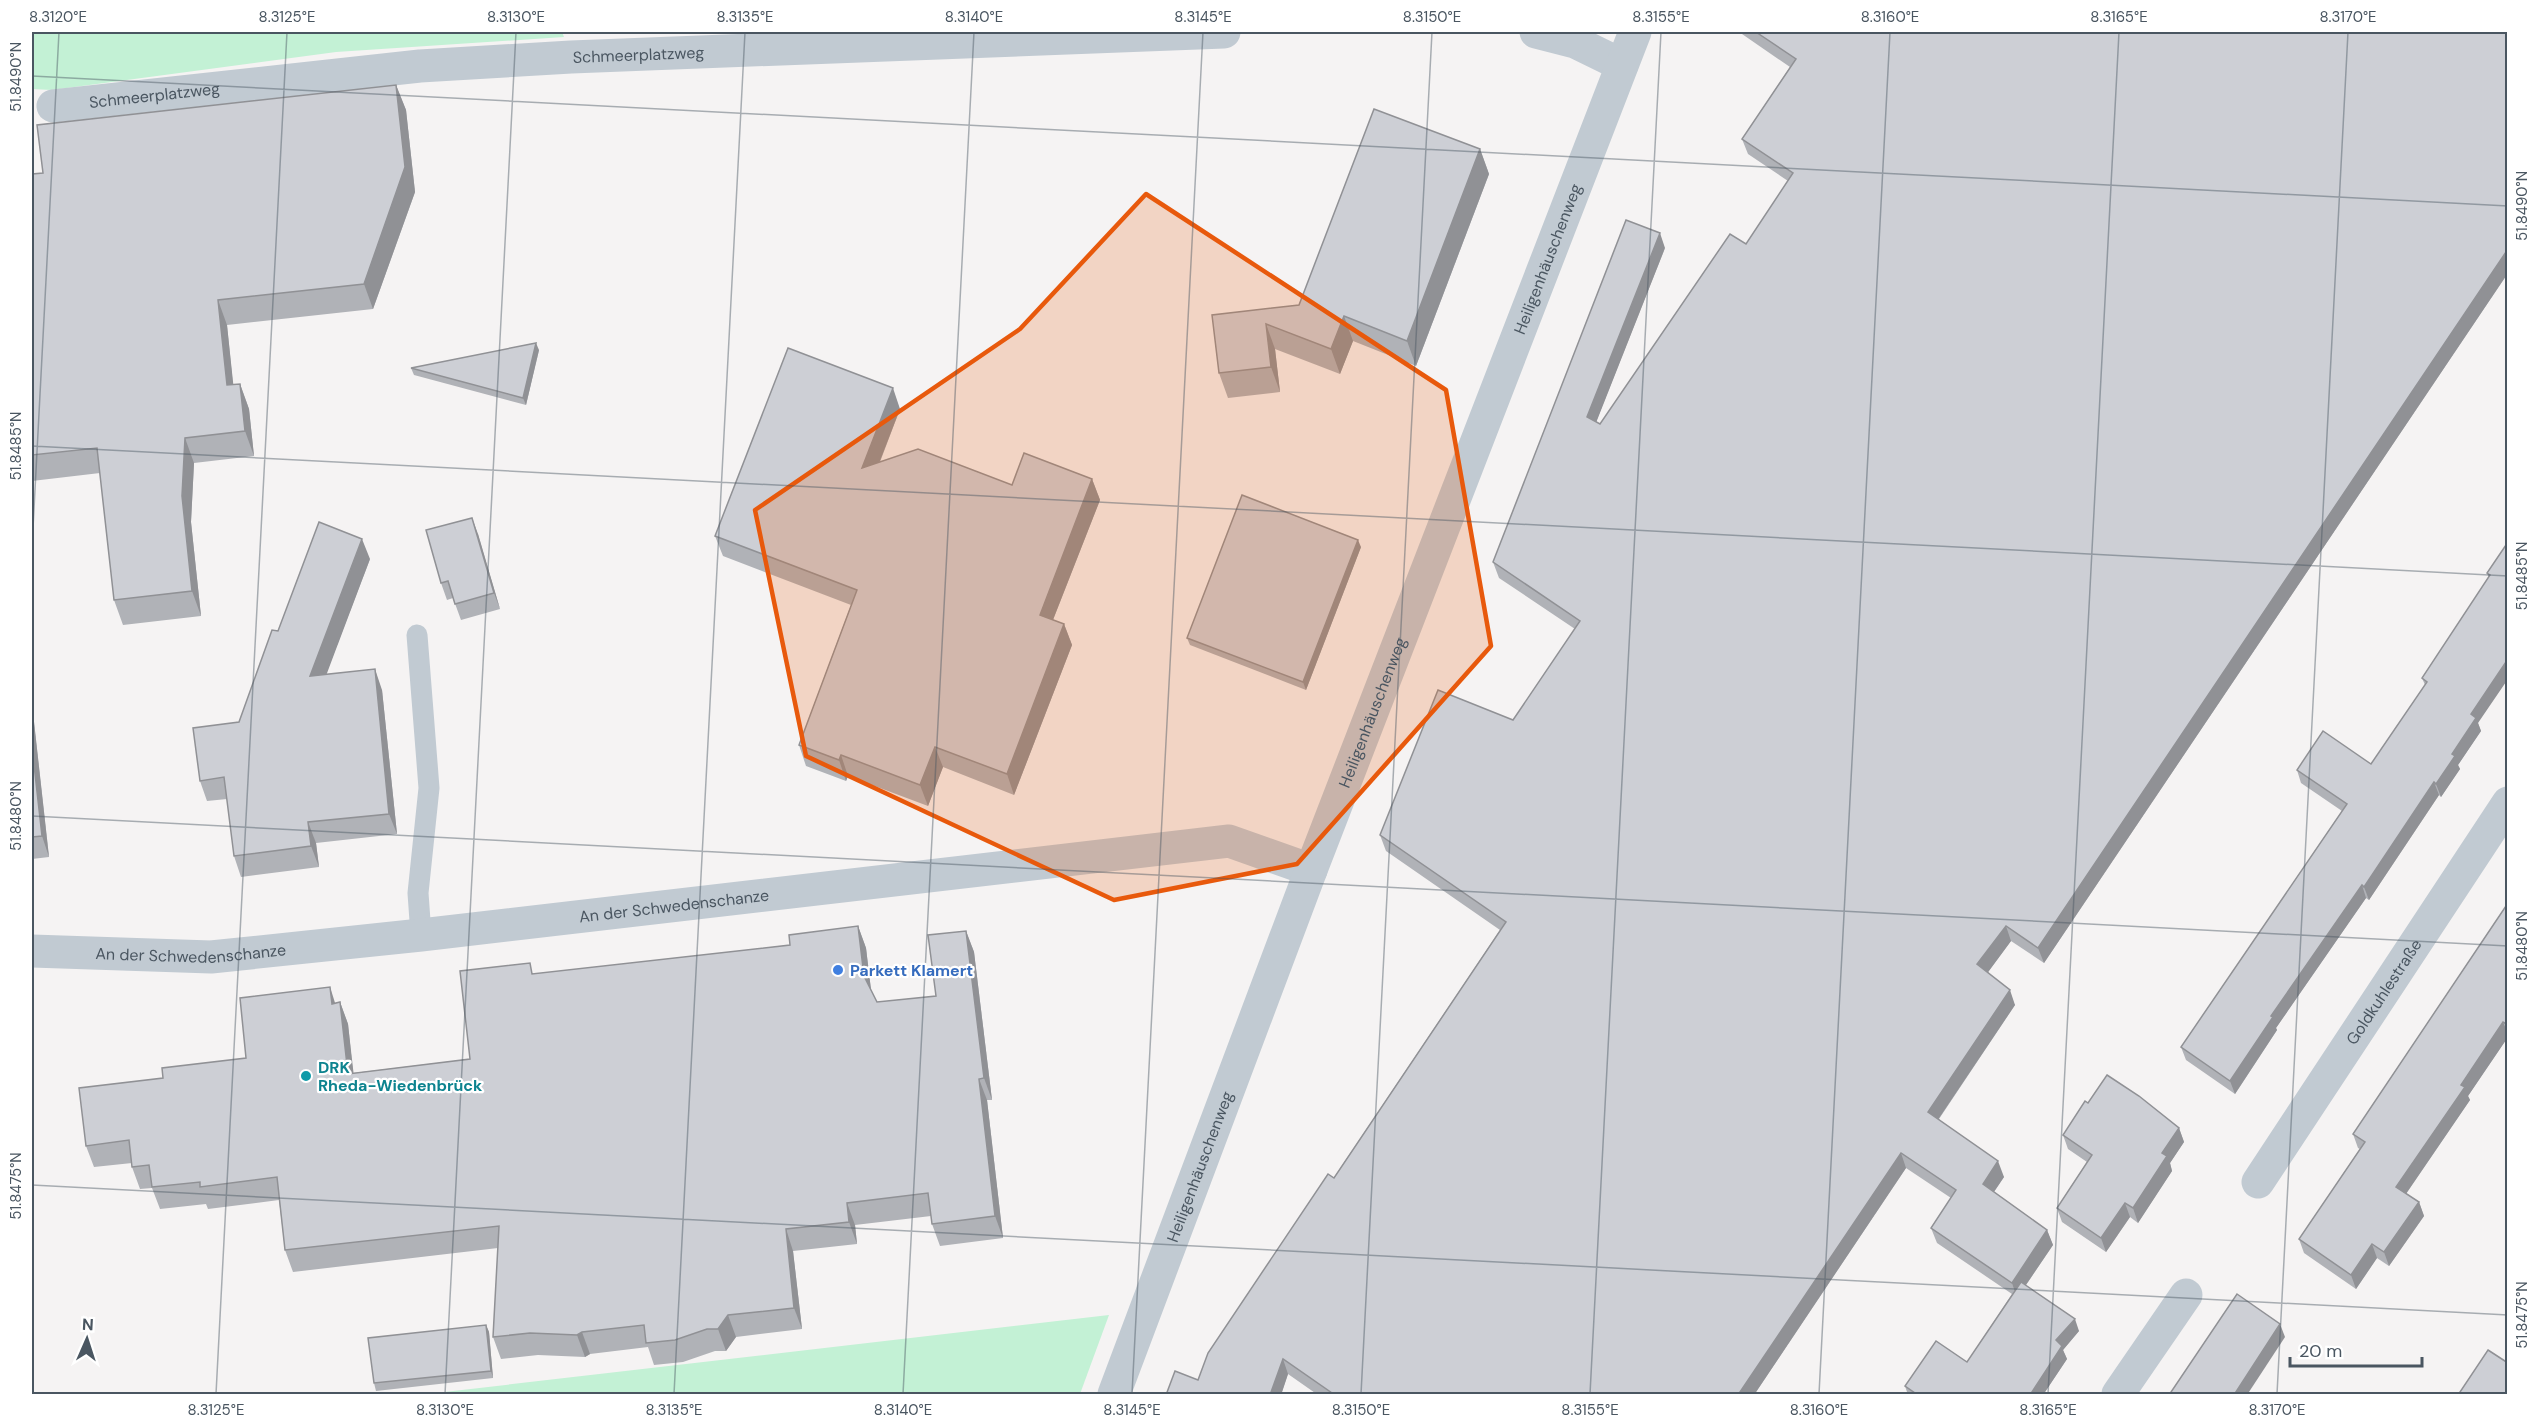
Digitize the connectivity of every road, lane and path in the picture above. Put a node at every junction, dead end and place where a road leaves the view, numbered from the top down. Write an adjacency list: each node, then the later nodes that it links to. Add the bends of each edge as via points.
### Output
1 (1224, 32): 5 (street, Schmeerplatzweg, via 420,66)
2 (1536, 32): 4 (street, via 1575,42)
3 (1635, 32): 4 (street, Heiligenhäuschenweg)
4 (1622, 65): 8 (street, Heiligenhäuschenweg)
5 (53, 106)
6 (417, 635): 9 (lane, via 429,788 418,893)
7 (2508, 803): 11 (street, Goldkuhlestraße)
8 (1311, 870): 9 (street, An der Schwedenschanze, via 1229,841); 13 (street, Heiligenhäuschenweg)
9 (421, 935): 10 (street, An der Schwedenschanze, via 212,957)
10 (32, 951)
11 (2258, 1182)
12 (2186, 1295): 14 (street)
13 (1114, 1395)
14 (2118, 1395)

